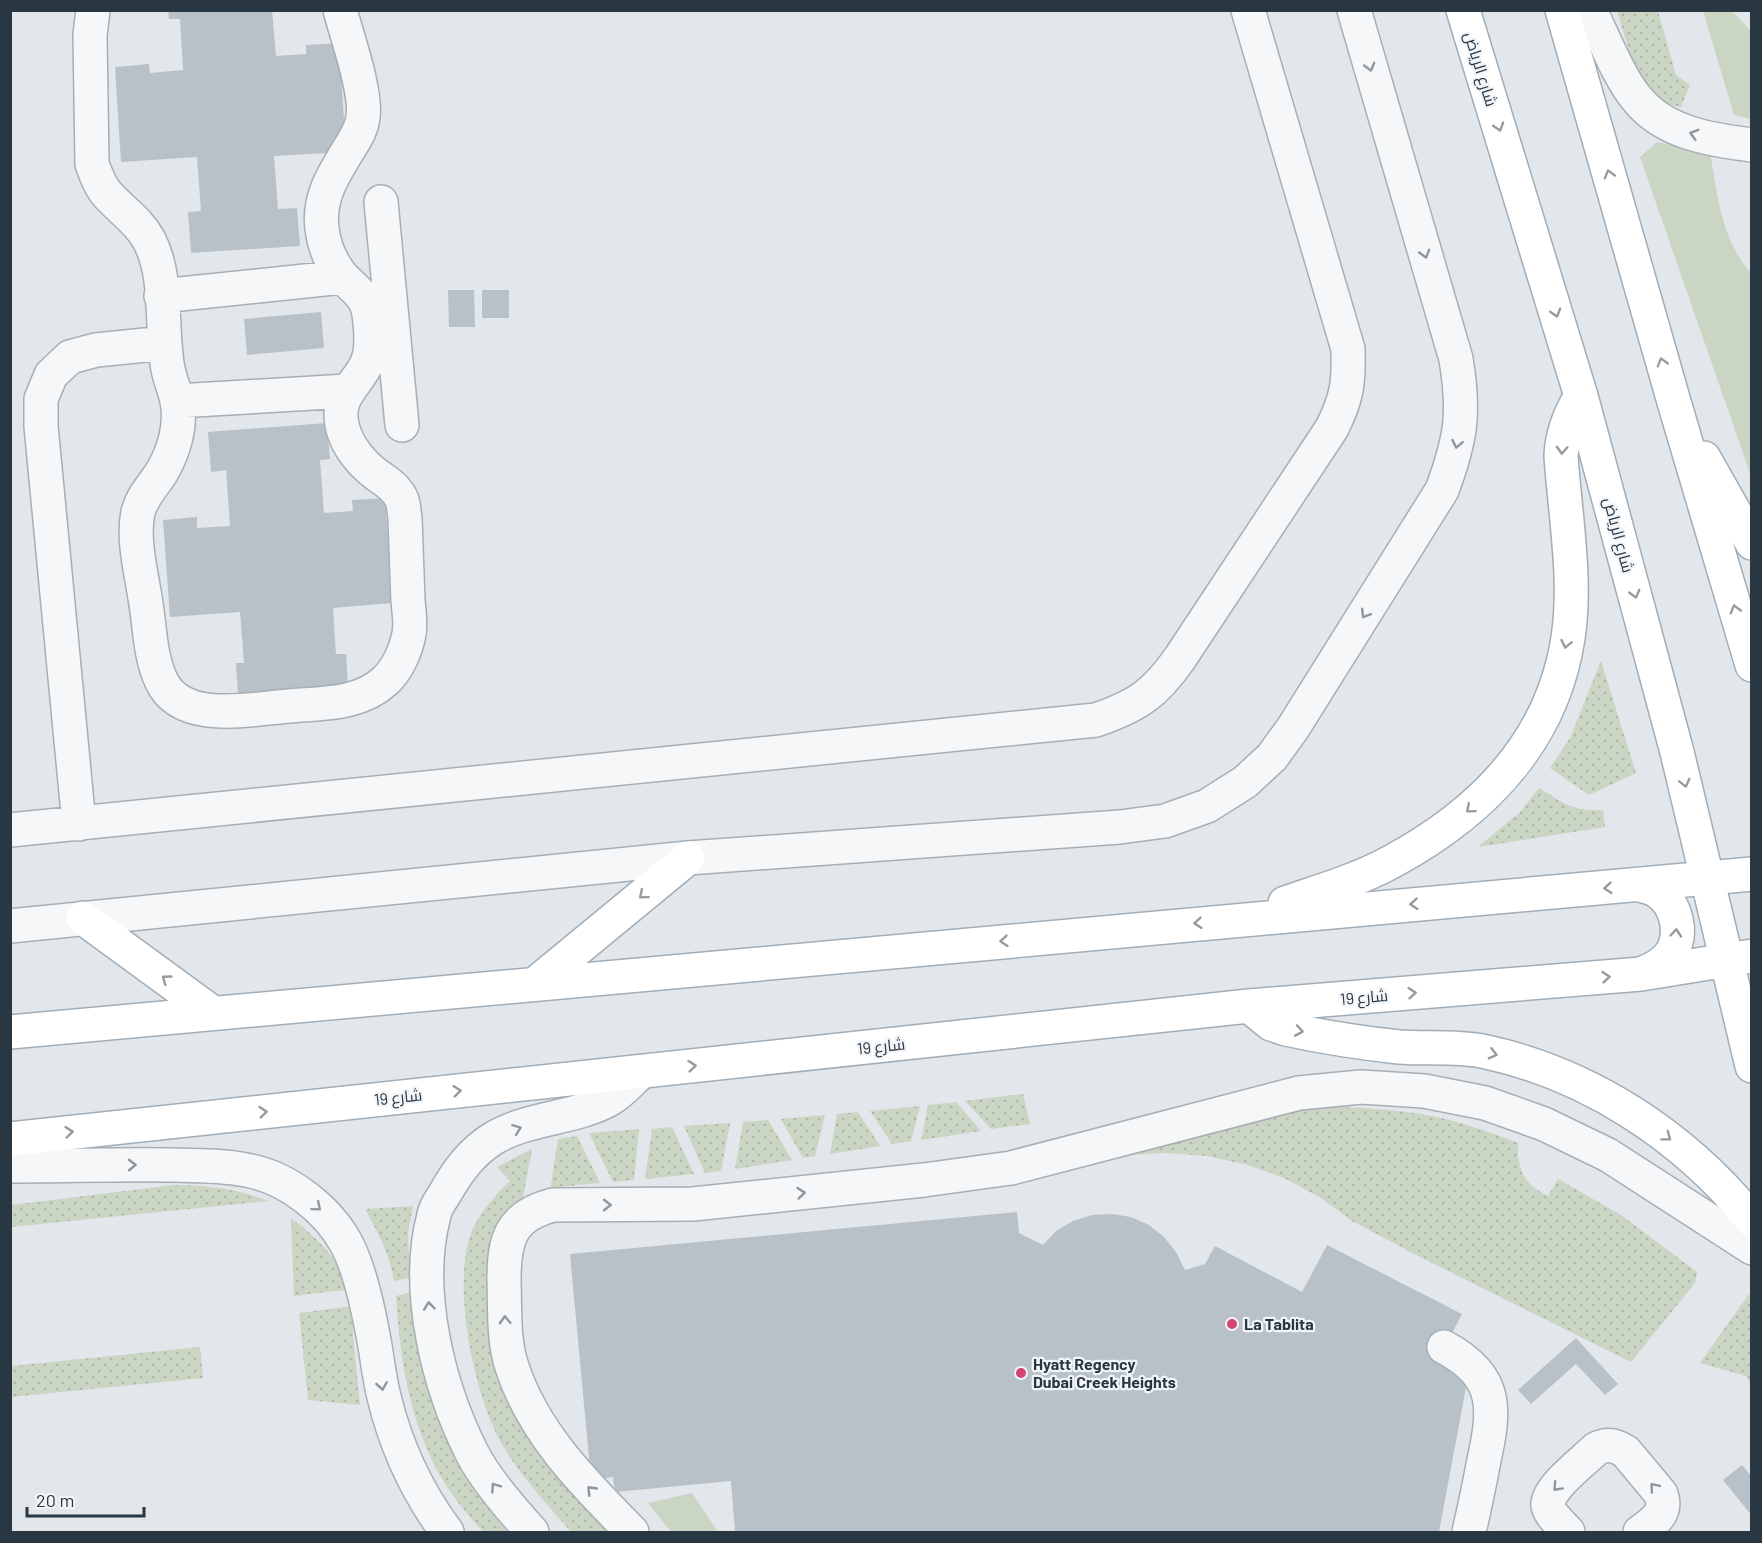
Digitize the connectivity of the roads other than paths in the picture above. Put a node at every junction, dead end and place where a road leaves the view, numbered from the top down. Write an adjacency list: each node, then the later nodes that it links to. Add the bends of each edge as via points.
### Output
1 (93, 10): 11 (street, via 92,164 107,193 148,238 160,272)
2 (340, 10): 10 (street, via 364,105 360,129 330,180 321,214 327,249)
3 (1248, 10): 21 (street, via 1348,349 1349,376 1344,404 1332,428 1165,680 1145,698 1096,720)
4 (1354, 10): 23 (street, one-way to 23, via 1456,359 1461,426 1442,490 1272,756 1245,782 1207,806 1165,821)
5 (1463, 10): 15 (main road, شارع الرياض, one-way to 15)
6 (1562, 10): 17 (main road, one-way to 6)
7 (1590, 10): 8 (street, one-way to 7, via 1682,130 1649,112 1626,83)
8 (1752, 145)
9 (381, 202): 12 (street)
10 (343, 277): 11 (street); 12 (street, via 364,298)
11 (161, 296): 13 (street)
12 (381, 329): 14 (street, via 367,363); 18 (street)
13 (165, 343): 16 (street); 21 (street, via 96,350 70,357 51,375 41,399)
14 (347, 391): 16 (street); 16 (street, via 342,426 348,443 358,458 392,485 402,500 410,633 402,659 386,681 363,696 339,702 224,711 200,710 177,700 161,682 154,659 137,533 138,512 176,439)
15 (1581, 396): 25 (main road, شارع الرياض, one-way to 25); 28 (main road, one-way to 28, via 1566,424 1561,456 1571,592 1568,639 1557,684 1517,762 1472,808 1389,863)
16 (177, 401)
17 (1674, 402): 19 (main road); 20 (main road, one-way to 17)
18 (402, 425)
19 (1752, 543)
20 (1752, 665)
21 (79, 824): 22 (street)
22 (10, 830)
23 (688, 858): 27 (street); 32 (main road, one-way to 32)
24 (1752, 874): 25 (main road)
25 (1708, 878): 26 (main road); 30 (main road, شارع الرياض)
26 (1640, 885): 28 (main road, one-way to 28); 31 (main road, one-way to 26, via 1658,967 1670,954 1677,938 1677,920 1670,903 1657,891)
27 (83, 918): 29 (street); 34 (main road, one-way to 27)
28 (1241, 919): 32 (main road, one-way to 32)
29 (10, 926)
30 (1739, 958): 31 (main road, شارع 19); 36 (main road, شارع الرياض)
31 (1641, 974): 33 (main road, شارع 19, one-way to 31)
32 (535, 984): 34 (main road)
33 (1249, 1006): 37 (main road, شارع 19, one-way to 33); 40 (main road, one-way to 40, via 1271,1024 1286,1029 1399,1047 1479,1050 1535,1065 1637,1115 1671,1139 1724,1187)
34 (213, 1014): 35 (main road)
35 (10, 1032)
36 (1750, 1046)
37 (640, 1072): 38 (main road, شارع 19, one-way to 37); 44 (street, one-way to 37, via 472,1454 447,1394 432,1332 427,1285 434,1213 470,1155 495,1137 596,1105 619,1092)
38 (10, 1138)
39 (10, 1166): 43 (street, one-way to 43, via 212,1166 253,1171 290,1186 323,1211 347,1244 366,1296 383,1396 397,1441)
40 (1752, 1220)
41 (1752, 1248): 45 (street, one-way to 41, via 572,1470 542,1430 512,1366 506,1334 506,1246 518,1222 540,1208 693,1204 1011,1168 1299,1093 1361,1087 1424,1090 1475,1101 1544,1124 1608,1155)
42 (1444, 1347): 46 (street, via 1477,1371 1492,1410)
43 (437, 1525)
44 (532, 1533)
45 (632, 1533)
46 (1469, 1533)
47 (1568, 1533): 48 (street, one-way to 47, via 1661,1515 1661,1494 1626,1452 1611,1445 1596,1449 1551,1493 1551,1511)
48 (1640, 1533)

